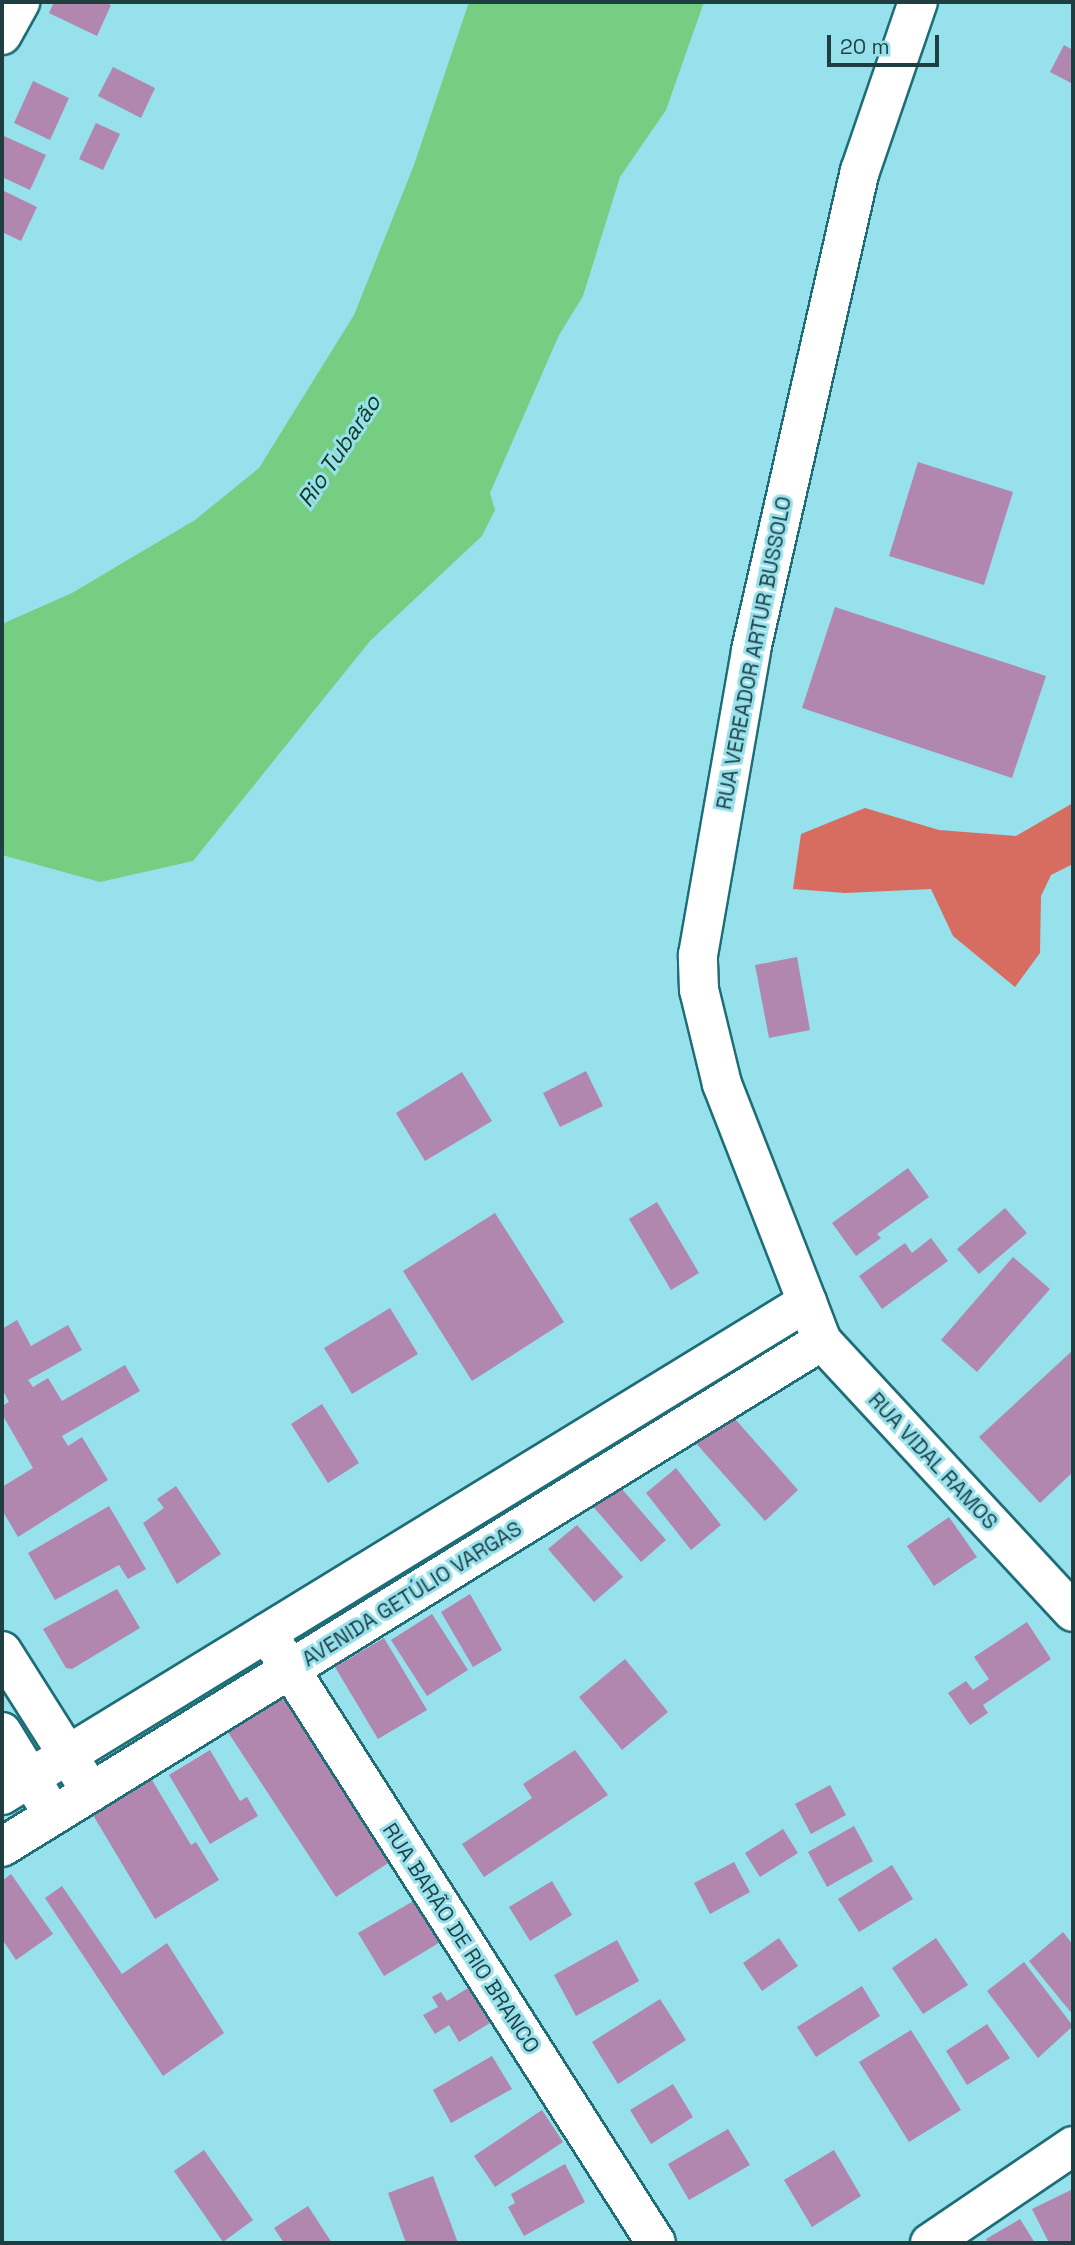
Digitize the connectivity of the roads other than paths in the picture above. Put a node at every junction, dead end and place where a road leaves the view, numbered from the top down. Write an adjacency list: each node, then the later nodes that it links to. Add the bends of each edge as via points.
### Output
1 (20, 2): 3 (street)
2 (918, 2): 4 (street, RUA VEREADOR ARTUR BUSSOLO, via 880,105 848,225 757,624 698,955 699,990 722,1084)
3 (2, 34)
4 (807, 1302): 5 (street, RUA VIDAL RAMOS); 7 (street, AVENIDA GETÚLIO VARGAS)
5 (822, 1341): 6 (street, RUA VIDAL RAMOS); 9 (street, AVENIDA GETÚLIO VARGAS)
6 (1073, 1612)
7 (267, 1633): 9 (street, RUA BARÃO DE RIO BRANCO); 11 (street, AVENIDA GETÚLIO VARGAS)
8 (2, 1651): 11 (street)
9 (290, 1669): 13 (street, AVENIDA GETÚLIO VARGAS); 17 (street, RUA BARÃO DE RIO BRANCO)
10 (2, 1731): 12 (street)
11 (67, 1755): 12 (street, AVENIDA GETÚLIO VARGAS); 13 (street)
12 (16, 1786): 14 (street)
13 (91, 1792): 14 (street, AVENIDA GETÚLIO VARGAS)
14 (53, 1815): 15 (street, AVENIDA GETÚLIO VARGAS)
15 (2, 1847)
16 (1073, 2146): 18 (street)
17 (656, 2243)
18 (930, 2243)

